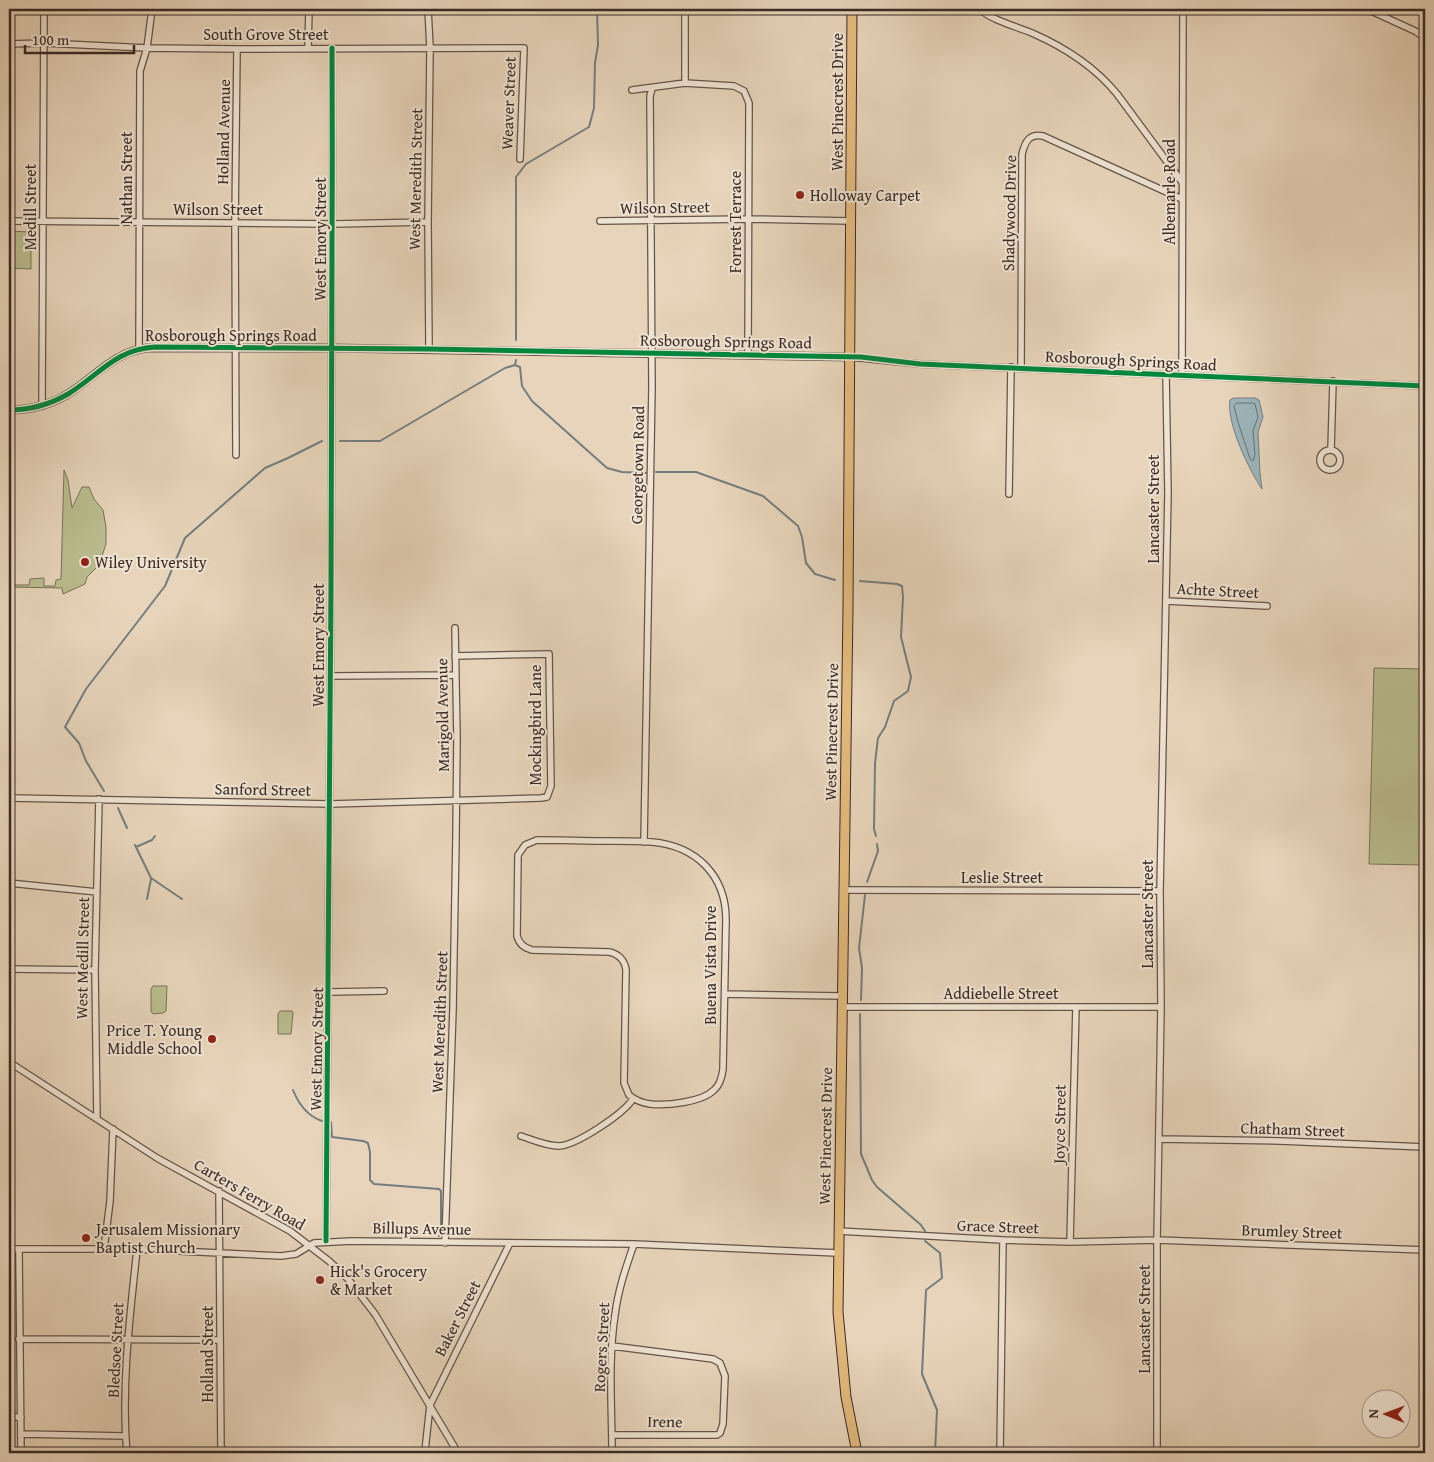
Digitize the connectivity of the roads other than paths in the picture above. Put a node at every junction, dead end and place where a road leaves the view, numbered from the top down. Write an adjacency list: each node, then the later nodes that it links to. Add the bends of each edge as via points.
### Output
1 (44, 9): 11 (street, Medill Street)
2 (152, 9): 13 (street, Nathan Street)
3 (309, 9): 14 (street)
4 (428, 9): 16 (street, West Meredith Street)
5 (685, 9): 19 (street)
6 (852, 9): 30 (main road, West Pinecrest Drive)
7 (979, 9): 23 (street, via 1058,46 1108,83)
8 (1183, 9): 23 (street, Albemarle Road)
9 (1367, 9): 10 (street)
10 (1425, 38)
11 (44, 43): 12 (street, South Grove Street); 13 (street, South Grove Street); 27 (street, Medill Street)
12 (9, 44)
13 (147, 48): 18 (street, South Grove Street); 31 (street, Nathan Street, via 140,71)
14 (308, 48): 15 (street, South Grove Street); 18 (street, South Grove Street)
15 (332, 48): 16 (street, South Grove Street); 34 (street, West Emory Street)
16 (430, 48): 17 (street, South Grove Street); 32 (street, West Meredith Street)
17 (524, 48): 22 (street, Weaver Street)
18 (237, 49): 33 (street, Holland Avenue)
19 (686, 83): 20 (street); 25 (street, Forrest Terrace, via 734,86 744,91 749,103)
20 (652, 88): 21 (street); 29 (street, Georgetown Road)
21 (632, 90)
22 (520, 159)
23 (1182, 182): 24 (street, Albemarle Road)
24 (1182, 199): 43 (street, Shadywood Drive, via 1043,136 1029,138 1025,142 1022,154); 45 (street, Albemarle Road)
25 (749, 219): 29 (street, Wilson Street); 30 (street, Wilson Street); 40 (street, Forrest Terrace)
26 (9, 221): 27 (street, Wilson Street)
27 (43, 221): 31 (street, Wilson Street); 48 (street, Medill Street)
28 (600, 221): 29 (street, Wilson Street)
29 (652, 221): 39 (street, Georgetown Road)
30 (851, 221): 41 (main road, West Pinecrest Drive)
31 (140, 222): 33 (street, Wilson Street); 37 (street, Nathan Street)
32 (428, 222): 34 (street, Wilson Street); 38 (street, West Meredith Street)
33 (235, 223): 34 (street, Wilson Street); 35 (street, Holland Avenue)
34 (333, 224): 36 (street, West Emory Street)
35 (236, 347): 36 (street, Rosborough Springs Road); 37 (street, Rosborough Springs Road); 51 (street, Holland Avenue)
36 (332, 348): 38 (street, Rosborough Springs Road); 58 (street, West Emory Street)
37 (139, 349): 48 (street, Rosborough Springs Road, via 122,355 74,390)
38 (429, 349): 39 (street, Rosborough Springs Road)
39 (652, 352): 40 (street, Rosborough Springs Road); 64 (street, Georgetown Road)
40 (748, 354): 41 (street, Rosborough Springs Road)
41 (850, 357): 42 (street, Rosborough Springs Road, via 920,364); 66 (main road, West Pinecrest Drive)
42 (1011, 367): 43 (street, Rosborough Springs Road); 52 (street)
43 (1021, 368): 44 (street, Rosborough Springs Road)
44 (1166, 375): 45 (street, Rosborough Springs Road); 53 (street, Lancaster Street)
45 (1182, 375): 46 (street, Rosborough Springs Road)
46 (1333, 381): 47 (street, Rosborough Springs Road); 50 (street)
47 (1425, 386)
48 (42, 406): 49 (street, Rosborough Springs Road)
49 (9, 410)
50 (1331, 450)
51 (236, 455)
52 (1009, 494)
53 (1166, 601): 54 (street, Achte Street); 67 (street, Lancaster Street)
54 (1267, 606)
55 (455, 628): 56 (street, Marigold Avenue)
56 (455, 656): 57 (street, Marigold Avenue); 59 (street, Mockingbird Lane, via 549,654 551,786)
57 (455, 675): 58 (street); 62 (street, Marigold Avenue)
58 (331, 676): 63 (street, West Emory Street)
59 (547, 797): 62 (street, Sanford Street)
60 (9, 798): 61 (street, Sanford Street)
61 (99, 799): 63 (street, Sanford Street); 68 (street, West Medill Street)
62 (456, 801): 63 (street, Sanford Street); 91 (street, West Meredith Street, via 454,1000)
63 (330, 804): 72 (street, West Emory Street)
64 (644, 842): 73 (street, Buena Vista Drive, via 668,845 692,855 702,861 715,878 726,911); 79 (street, Buena Vista Drive, via 537,840 522,847 517,861 517,936 522,946 532,950 610,952 624,963 624,1083 626,1092)
65 (9, 883): 68 (street)
66 (844, 890): 67 (street, Leslie Street); 74 (main road, West Pinecrest Drive)
67 (1160, 891): 77 (street, Lancaster Street)
68 (97, 892): 70 (street, West Medill Street)
69 (9, 969): 70 (street)
70 (95, 970): 80 (street, West Medill Street)
71 (384, 991): 72 (street)
72 (330, 992): 89 (street, West Emory Street)
73 (725, 994): 74 (street); 79 (street, Buena Vista Drive, via 722,1079 714,1090 696,1100 661,1104)
74 (842, 996): 75 (main road, West Pinecrest Drive)
75 (842, 1007): 76 (street, Addiebelle Street); 86 (main road, West Pinecrest Drive)
76 (1076, 1007): 77 (street, Addiebelle Street); 90 (street, Joyce Street)
77 (1161, 1008): 83 (street, Lancaster Street)
78 (9, 1062): 80 (street, Carters Ferry Road)
79 (633, 1099): 82 (street, via 621,1113 571,1143 556,1146)
80 (97, 1118): 81 (street, Carters Ferry Road)
81 (113, 1130): 85 (street, Carters Ferry Road); 97 (street)
82 (521, 1136)
83 (1159, 1139): 84 (street, Chatham Street); 88 (street, Lancaster Street)
84 (1425, 1147)
85 (219, 1192): 94 (street, Carters Ferry Road, via 279,1224); 101 (street, Holland Street)
86 (838, 1232): 87 (street, Grace Street); 100 (main road, West Pinecrest Drive)
87 (1003, 1240): 90 (street, Grace Street); 119 (street)
88 (1158, 1240): 90 (street, Grace Street); 99 (street, Brumley Street); 120 (street, Lancaster Street)
89 (326, 1241): 91 (street, Billups Avenue); 94 (street, Billups Avenue)
90 (1070, 1242)
91 (445, 1243): 92 (street, Billups Avenue)
92 (510, 1243): 93 (street, Billups Avenue); 106 (street, Baker Street)
93 (634, 1244): 100 (street, Billups Avenue); 105 (street, Rogers Street, via 619,1291)
94 (310, 1245): 101 (street, Billups Avenue, via 288,1256); 106 (street, Carters Ferry Road, via 362,1296)
95 (9, 1249): 96 (street, Billups Avenue)
96 (19, 1249): 97 (street, Billups Avenue); 102 (street)
97 (104, 1249): 98 (street, Billups Avenue)
98 (136, 1249): 101 (street, Billups Avenue); 103 (street, Bledsoe Street)
99 (1425, 1250)
100 (838, 1253): 118 (main road, West Pinecrest Drive, via 842,1367)
101 (220, 1254): 104 (street, Holland Street)
102 (19, 1339): 103 (street); 108 (street)
103 (128, 1340): 104 (street); 111 (street, Bledsoe Street)
104 (220, 1340): 115 (street, Holland Street)
105 (612, 1346): 110 (street, Rogers Street); 110 (street, Irene, via 713,1359 720,1363 725,1376 724,1424 717,1435)
106 (430, 1405): 112 (street); 116 (street, Carters Ferry Road)
107 (9, 1417): 108 (street)
108 (21, 1417): 109 (street)
109 (22, 1434): 111 (street); 113 (street)
110 (612, 1435): 117 (street, Rogers Street)
111 (125, 1436): 114 (street, Bledsoe Street)
112 (426, 1451)
113 (21, 1453)
114 (126, 1453)
115 (221, 1453)
116 (458, 1453)
117 (612, 1453)
118 (857, 1453)
119 (1000, 1453)
120 (1157, 1453)

